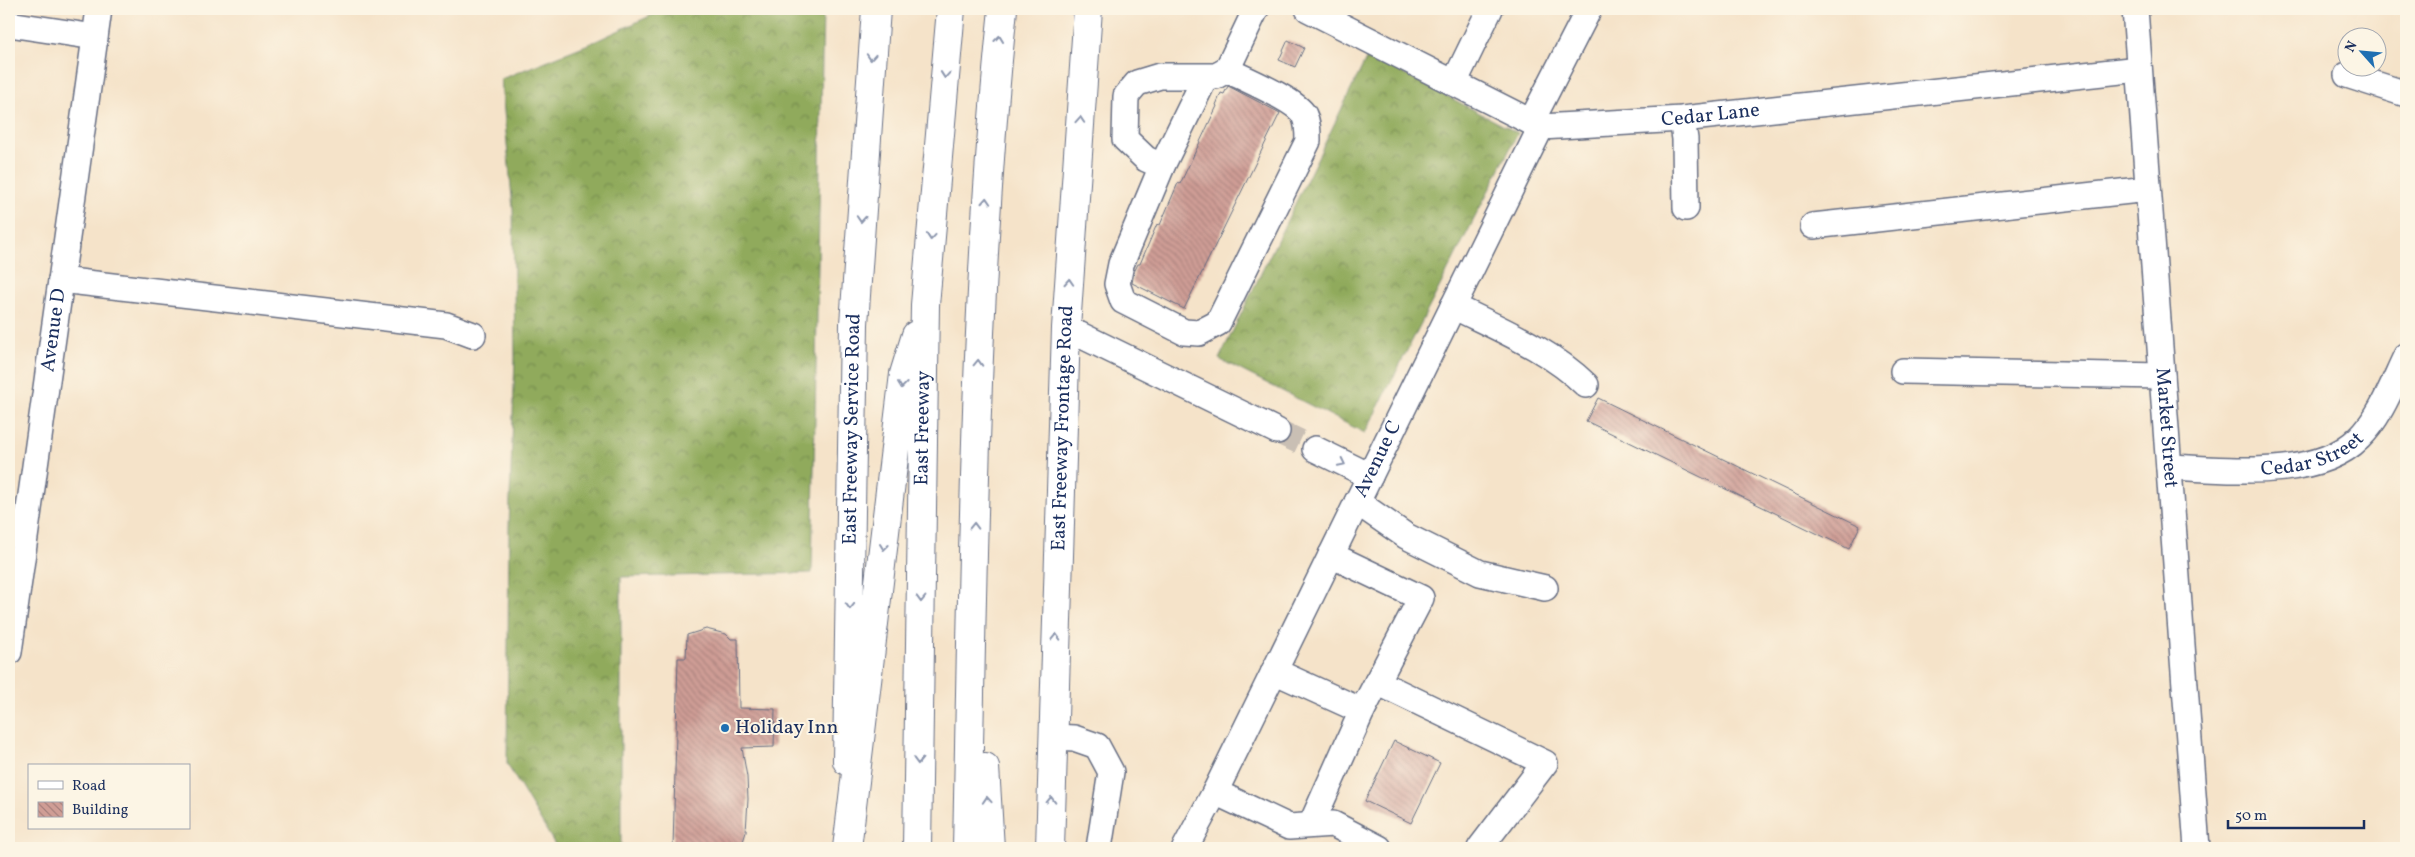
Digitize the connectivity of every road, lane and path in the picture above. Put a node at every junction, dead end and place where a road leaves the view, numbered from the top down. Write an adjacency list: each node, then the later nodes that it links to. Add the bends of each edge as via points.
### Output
1 (98, 9): 12 (street, Avenue D)
2 (876, 9): 51 (main road, East Freeway Service Road, one-way to 51, via 854,324)
3 (951, 9): 25 (main road, East Freeway, one-way to 25)
4 (1002, 9): 40 (main road, one-way to 4, via 986,187)
5 (1088, 9): 27 (main road, East Freeway Frontage Road, one-way to 5)
6 (1256, 9): 14 (street)
7 (1308, 9): 16 (street, Cedar Lane)
8 (1490, 9): 16 (street)
9 (1590, 9): 19 (street, Avenue C)
10 (2135, 9): 13 (street, Market Street)
11 (9, 24): 12 (street)
12 (95, 36): 24 (street, Avenue D)
13 (2139, 69): 18 (street, Cedar Lane); 21 (street, Market Street)
14 (1216, 73): 20 (street); 20 (street, via 1160,76 1137,83 1126,96 1125,139 1146,159); 20 (street, via 1286,99 1303,113 1309,130 1308,141 1218,323 1199,334 1184,332 1123,301 1118,284 1121,264)
15 (2356, 78): 17 (street)
16 (1454, 83): 19 (street, Cedar Lane)
17 (2406, 94)
18 (1682, 120): 19 (street, Cedar Lane); 22 (street)
19 (1536, 124): 26 (street, Avenue C)
20 (1162, 166)
21 (2148, 189): 23 (street); 31 (street, Market Street)
22 (1686, 208)
23 (1813, 226)
24 (61, 280): 28 (street, via 446,324); 37 (street, Avenue D)
25 (925, 305): 51 (main road, one-way to 51, via 904,374); 52 (main road, East Freeway, one-way to 52)
26 (1453, 306): 32 (street, via 1537,348 1569,368); 36 (street, Avenue C)
27 (1066, 328): 33 (street); 47 (main road, East Freeway Frontage Road, one-way to 27)
28 (473, 335)
29 (2406, 356): 35 (street, Cedar Street, via 2378,414 2359,439 2322,462 2290,468)
30 (1903, 371): 31 (street)
31 (2162, 376): 35 (street, Market Street)
32 (1586, 384)
33 (1277, 431)
34 (1315, 449): 36 (street, one-way to 36)
35 (2168, 467): 59 (street, Market Street)
36 (1370, 476): 38 (street, Avenue C)
37 (19, 500): 42 (street, Avenue D)
38 (1357, 502): 39 (street, Avenue C); 41 (street, via 1406,536 1480,574)
39 (1331, 556): 44 (street, Avenue C); 45 (street, via 1421,598)
40 (973, 574): 53 (main road); 54 (main road, one-way to 40)
41 (1545, 588)
42 (12, 611): 43 (street, Avenue D)
43 (9, 652)
44 (1274, 671): 46 (street); 48 (street, Avenue C)
45 (1376, 682): 46 (street); 58 (street, via 1545,763)
46 (1362, 711): 49 (street)
47 (1053, 737): 50 (street, via 1074,738 1097,746 1111,772); 55 (main road, East Freeway Frontage Road, one-way to 47)
48 (1215, 792): 49 (street, via 1289,826); 56 (street, Avenue C)
49 (1311, 825): 57 (street, via 1332,824)
50 (1104, 846)
51 (846, 848)
52 (917, 848)
53 (967, 848)
54 (990, 848)
55 (1050, 848)
56 (1185, 848)
57 (1379, 848)
58 (1480, 848)
59 (2197, 848)

